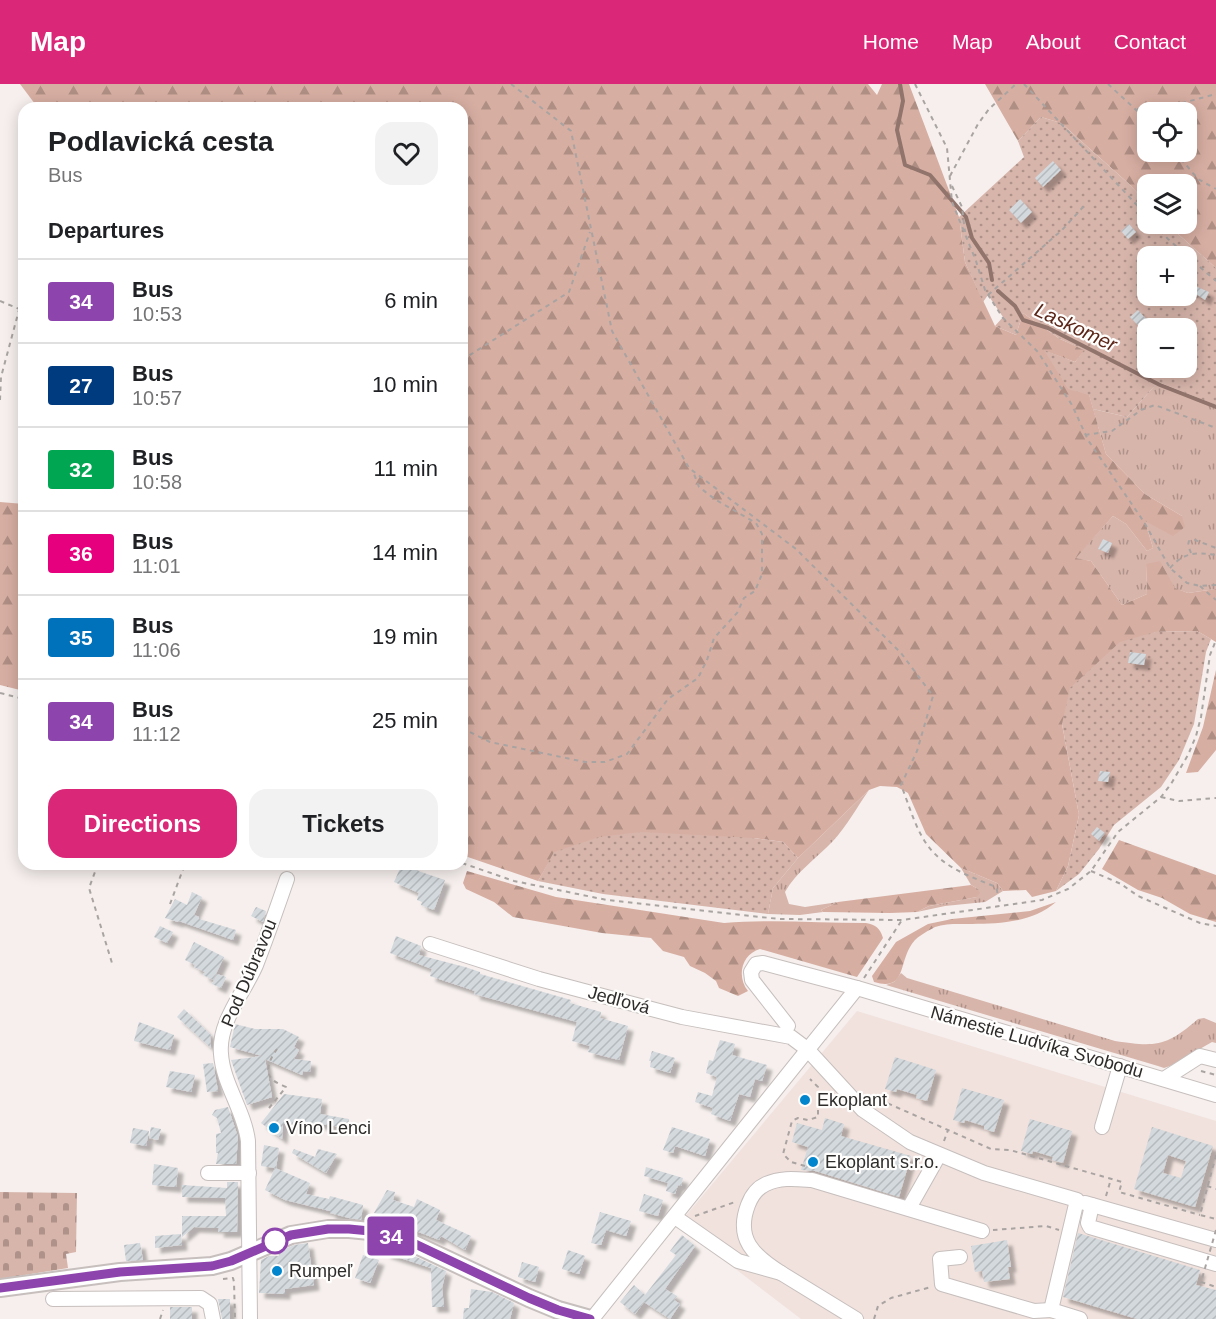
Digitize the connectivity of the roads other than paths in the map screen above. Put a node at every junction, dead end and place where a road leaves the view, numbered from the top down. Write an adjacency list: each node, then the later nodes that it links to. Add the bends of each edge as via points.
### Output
1 (287, 879): 13 (street, Pod Dúbravou, via 253,972 224,1028 220,1051 247,1131)
2 (430, 944): 5 (street, Jedľová, via 539,979 681,1017 782,1034)
3 (857, 988): 4 (street, Námestie Ludvíka Svobodu, via 756,964 752,980); 5 (street); 7 (street, Námestie Ludvíka Svobodu)
4 (788, 1026)
5 (807, 1049): 11 (street, Jedľová, via 858,1104 910,1142); 17 (street)
6 (1216, 1060): 8 (street, via 1200,1056)
7 (1120, 1066): 8 (street, Námestie Ludvíka Svobodu); 10 (street)
8 (1164, 1079): 9 (street, Námestie Ludvíka Svobodu)
9 (1216, 1095)
10 (1102, 1127)
11 (939, 1155): 14 (street, Jedľová, via 984,1173); 16 (street)
12 (208, 1173): 13 (street)
13 (249, 1173): 21 (street, Pod Dúbravou)
14 (1077, 1200): 15 (street, Jedľová); 28 (street)
15 (1097, 1206): 19 (street, Jedľová); 23 (street, via 1088,1223 1090,1227)
16 (909, 1208): 18 (street); 25 (street, via 812,1180 784,1179 764,1185 751,1197 743,1218 745,1238 760,1260)
17 (675, 1217): 25 (street, via 738,1261); 31 (street)
18 (982, 1231)
19 (1196, 1234): 20 (street, Jedľová); 23 (street)
20 (1216, 1240)
21 (250, 1252): 26 (main road, via 212,1266 120,1272); 30 (street, Pod Dúbravou); 31 (main road, via 291,1235 328,1229 370,1231 411,1242 529,1298)
22 (960, 1257): 28 (street, via 940,1259 942,1284)
23 (1190, 1257): 24 (street)
24 (1216, 1264)
25 (781, 1273): 32 (street)
26 (0, 1288)
27 (52, 1299): 29 (street, via 201,1298 210,1304)
28 (1044, 1313): 33 (street)
29 (213, 1319)
30 (250, 1319)
31 (591, 1319)
32 (856, 1319)
33 (1080, 1319)

